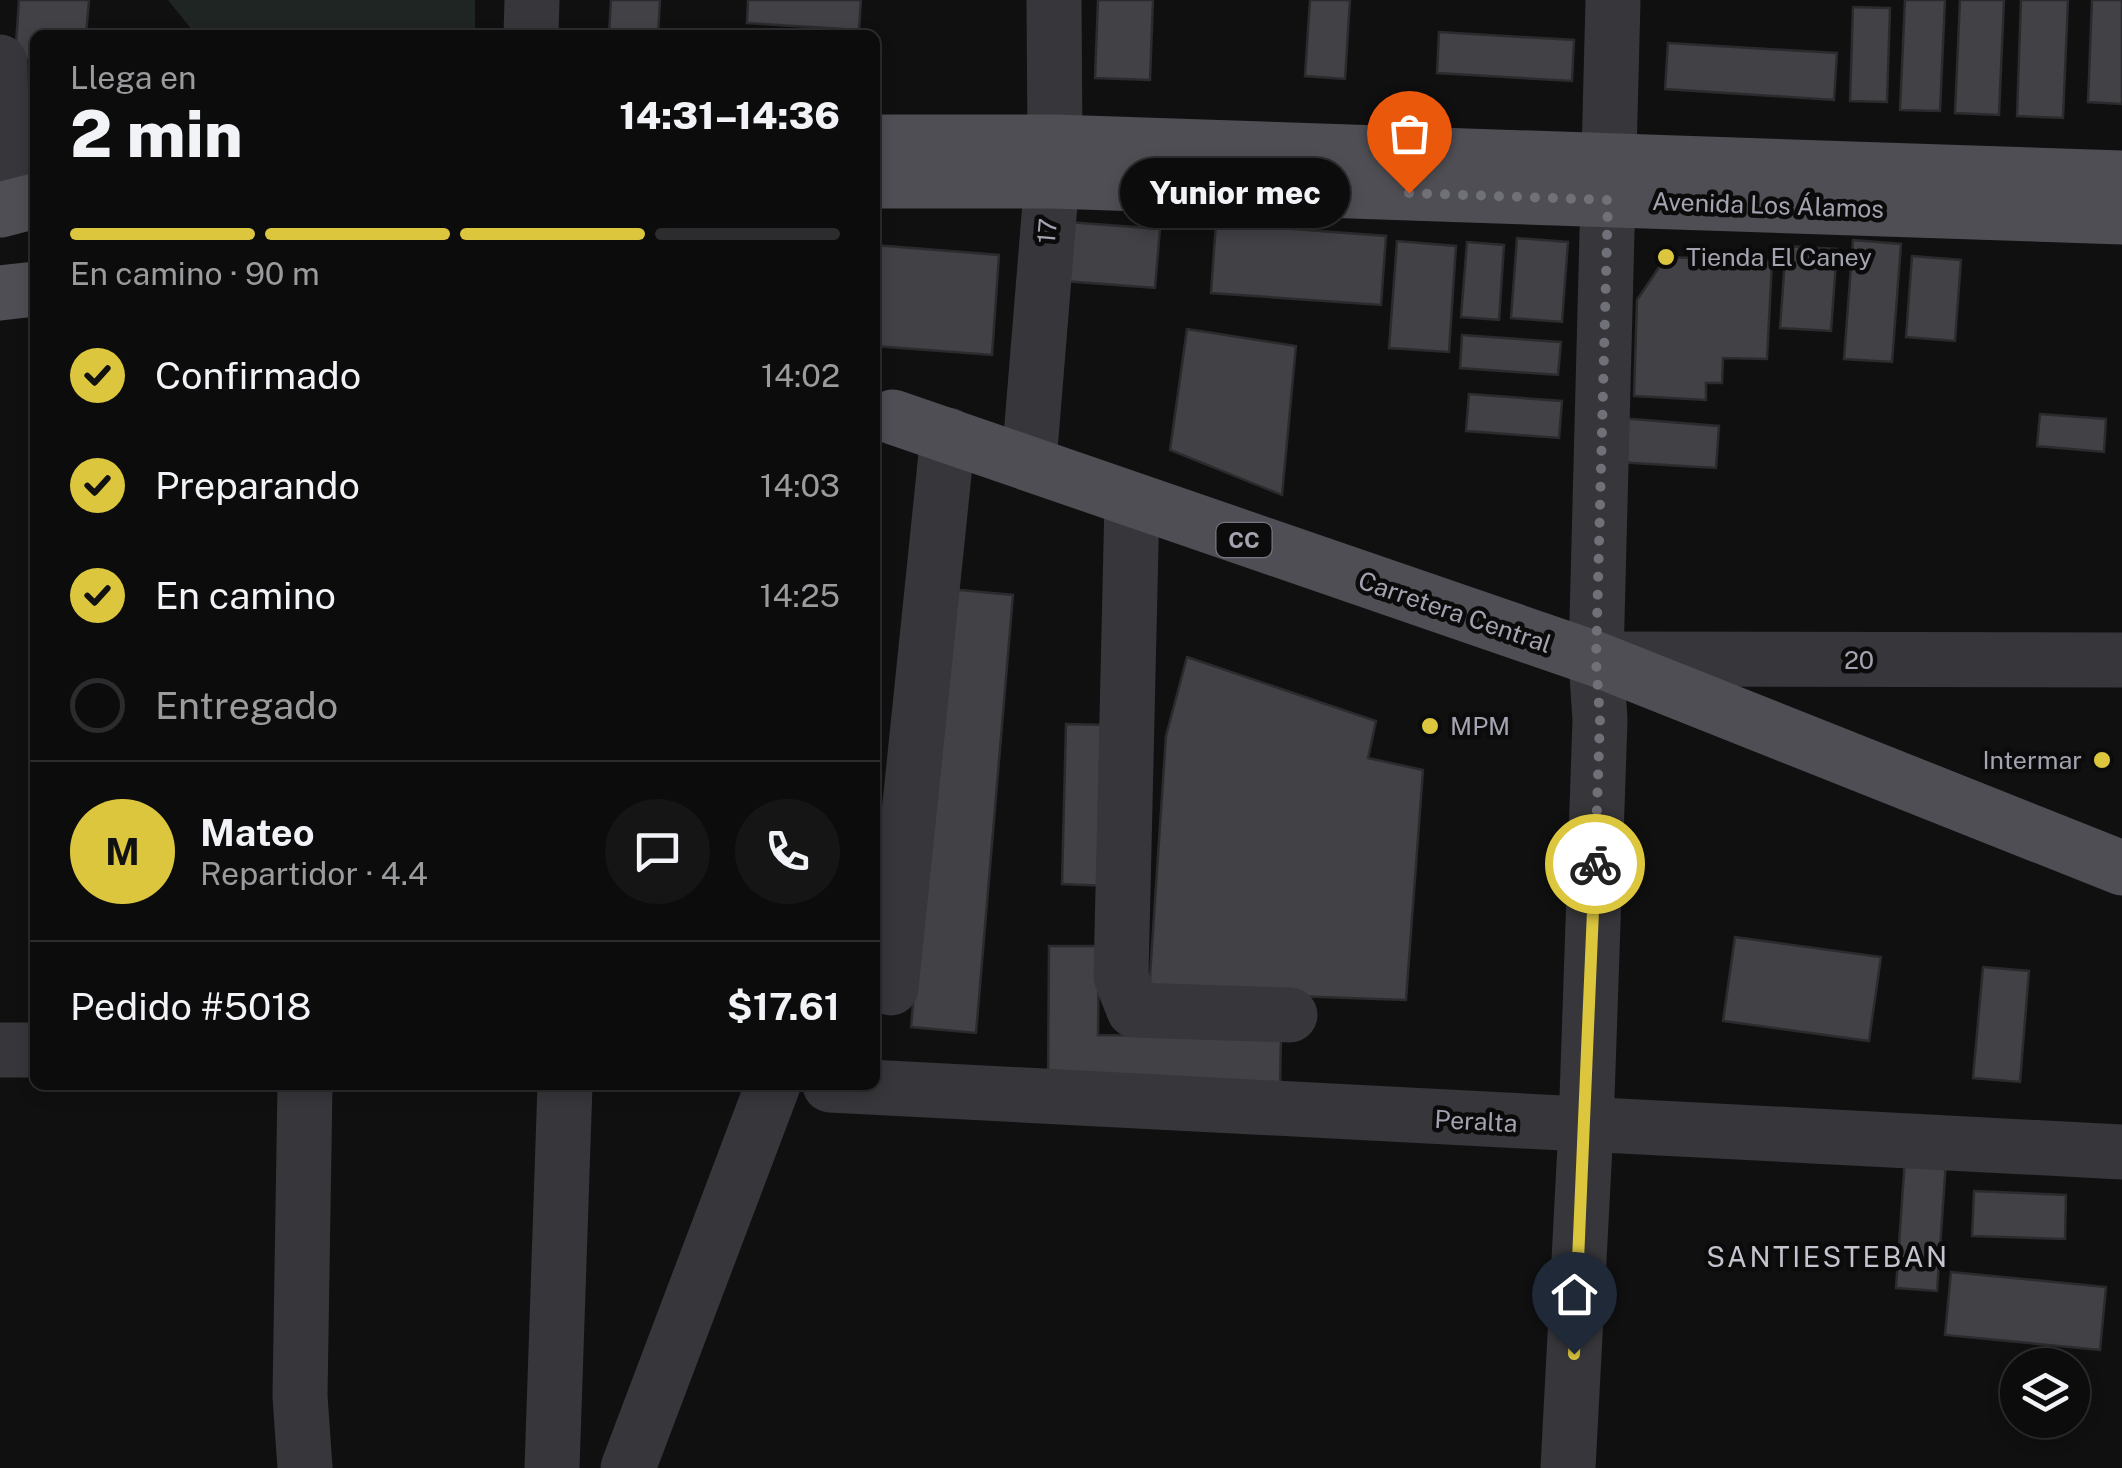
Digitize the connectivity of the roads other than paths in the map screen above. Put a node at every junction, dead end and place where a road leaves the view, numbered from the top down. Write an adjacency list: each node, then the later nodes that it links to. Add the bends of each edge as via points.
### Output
1 (532, 0): 4 (street)
2 (1054, 0): 7 (street, 17)
3 (1613, 0): 9 (street)
4 (532, 30)
5 (0, 62): 11 (street)
6 (880, 143): 7 (main road, Avenida Los Álamos)
7 (1053, 161): 9 (main road, Avenida Los Álamos); 10 (main road, Avenida Los Álamos); 15 (street, 17)
8 (2122, 178): 9 (main road, Avenida Los Álamos)
9 (1609, 179): 12 (main road, Avenida Los Álamos); 17 (street)
10 (880, 180)
11 (15, 216)
12 (2122, 217)
13 (881, 413): 14 (main road, Carretera Central / CC)
14 (948, 435): 15 (main road, Carretera Central / CC); 20 (street)
15 (1029, 462): 16 (main road, Carretera Central / CC)
16 (1132, 502): 17 (main road, Carretera Central / CC); 21 (street, via 1120,977 1134,1010)
17 (1596, 660): 18 (street, 20); 19 (main road, Carretera Central / CC); 28 (street, via 1600,720)
18 (2122, 660)
19 (2122, 868)
20 (892, 988)
21 (1290, 1014)
22 (0, 1050): 23 (street)
23 (30, 1050)
24 (880, 1088): 28 (street, Peralta)
25 (305, 1090): 31 (street)
26 (565, 1090): 30 (street)
27 (771, 1090): 32 (street)
28 (1586, 1127): 29 (street, Peralta); 33 (street)
29 (2122, 1152)
30 (562, 1465)
31 (305, 1468)
32 (628, 1468)
33 (1568, 1468)

